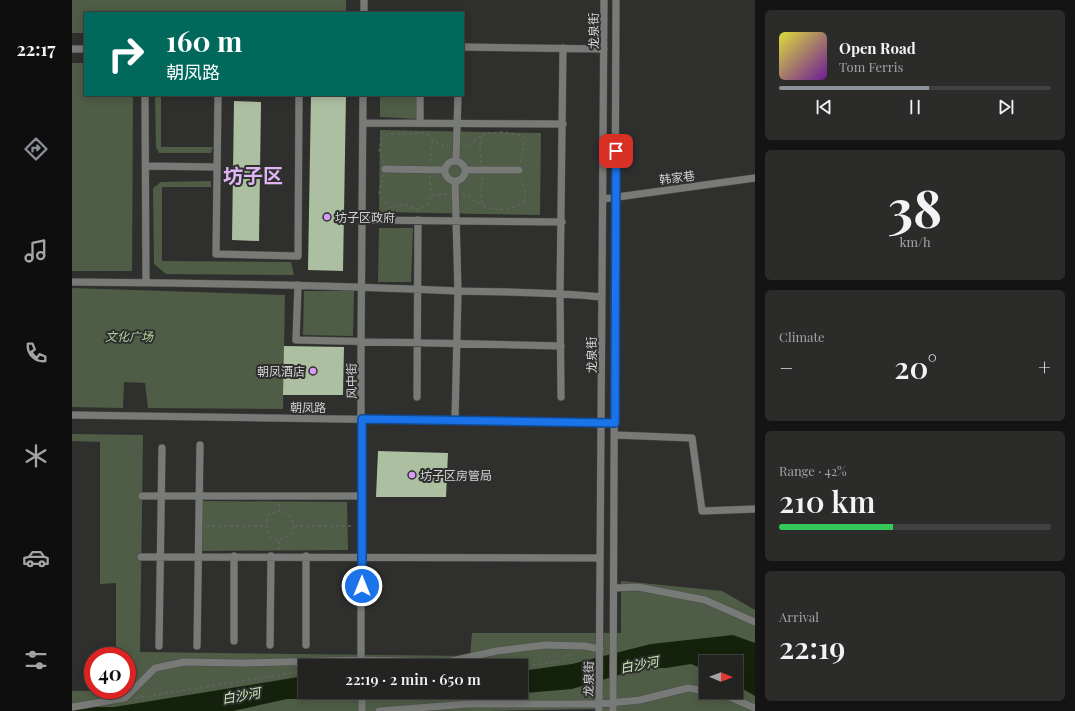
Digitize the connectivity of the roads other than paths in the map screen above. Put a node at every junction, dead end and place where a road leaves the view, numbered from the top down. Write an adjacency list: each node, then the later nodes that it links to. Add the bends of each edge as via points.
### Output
1 (364, 0): 4 (street)
2 (604, 0): 9 (street, 龙泉街)
3 (616, 0): 29 (street, 龙泉街)
4 (364, 12)
5 (464, 47): 6 (street)
6 (563, 48): 9 (street); 19 (street)
7 (72, 49): 8 (street)
8 (84, 49)
9 (604, 49): 30 (street, 龙泉街)
10 (145, 96): 21 (street)
11 (218, 96): 22 (street)
12 (299, 96): 22 (street, via 298,256 216,254)
13 (363, 96): 16 (street, 风中街)
14 (420, 96): 17 (street)
15 (458, 96): 18 (street)
16 (363, 123): 17 (street); 31 (street, 风中街)
17 (420, 123): 18 (street)
18 (458, 124): 19 (street); 20 (street)
19 (563, 124): 34 (street)
20 (456, 161): 24 (street, via 448,164); 25 (street, via 462,164)
21 (146, 166): 22 (street); 36 (street)
22 (217, 167)
23 (385, 169): 24 (street)
24 (445, 170): 28 (street, via 447,177)
25 (465, 170): 26 (street); 28 (street, via 463,178)
26 (519, 170)
27 (755, 178): 29 (street, 韩家巷)
28 (455, 181): 33 (street)
29 (616, 196): 30 (street, 韩家巷); 53 (street, 龙泉街)
30 (603, 199): 42 (street, 龙泉街)
31 (363, 220): 32 (street); 38 (street, 风中街)
32 (418, 220): 33 (street); 39 (street)
33 (457, 221): 34 (street); 40 (street)
34 (562, 222): 41 (street)
35 (72, 282): 36 (street)
36 (146, 283): 37 (street)
37 (298, 285): 38 (street); 43 (street, via 296,340)
38 (363, 286): 39 (street); 43 (street, 风中街)
39 (418, 289): 40 (street); 44 (street)
40 (458, 291): 41 (street); 45 (street)
41 (560, 293): 42 (street); 46 (street)
42 (602, 297): 52 (street, 龙泉街)
43 (361, 343): 44 (street); 50 (street, 风中街)
44 (417, 343): 45 (street); 47 (street)
45 (457, 344): 46 (street); 51 (street)
46 (562, 346): 48 (street)
47 (417, 397)
48 (561, 397)
49 (72, 415): 50 (street, 朝凤路)
50 (362, 419): 51 (street, 朝凤路); 60 (street, 风中街)
51 (455, 420): 52 (street, 朝凤路)
52 (601, 423): 53 (street, 朝凤路); 69 (street, 龙泉街)
53 (615, 423): 54 (street, 龙泉街)
54 (615, 435): 61 (street, via 692,438 702,511); 70 (street, 龙泉街)
55 (200, 445): 59 (street)
56 (162, 448): 58 (street)
57 (142, 496): 58 (street)
58 (161, 496): 59 (street); 63 (street)
59 (198, 496): 60 (street); 64 (street)
60 (362, 496): 68 (street, 风中街)
61 (755, 509)
62 (141, 556): 63 (street)
63 (161, 556): 64 (street); 75 (street)
64 (197, 556): 65 (street); 76 (street)
65 (234, 556): 66 (street); 72 (street)
66 (275, 556): 67 (street); 73 (street)
67 (306, 556): 68 (street); 74 (street)
68 (362, 556): 69 (street); 78 (street, 风中街)
69 (600, 558): 77 (street, 龙泉街)
70 (615, 588): 71 (street, via 638,587 705,600); 84 (street, 龙泉街)
71 (755, 622)
72 (234, 641)
73 (270, 645)
74 (306, 645)
75 (159, 646)
76 (197, 646)
77 (600, 650): 79 (street, via 584,646 545,645 497,651); 86 (street, 龙泉街)
78 (361, 659)
79 (461, 659)
80 (298, 663): 85 (street, via 184,662 155,668 125,698)
81 (699, 690): 84 (street, via 688,688 640,700)
82 (362, 699): 88 (street)
83 (734, 699): 87 (street)
84 (613, 702): 86 (street); 90 (street, 龙泉街)
85 (72, 707)
86 (599, 707): 89 (street, via 468,704)
87 (755, 708)
88 (362, 710)
89 (378, 711)
90 (613, 711)

